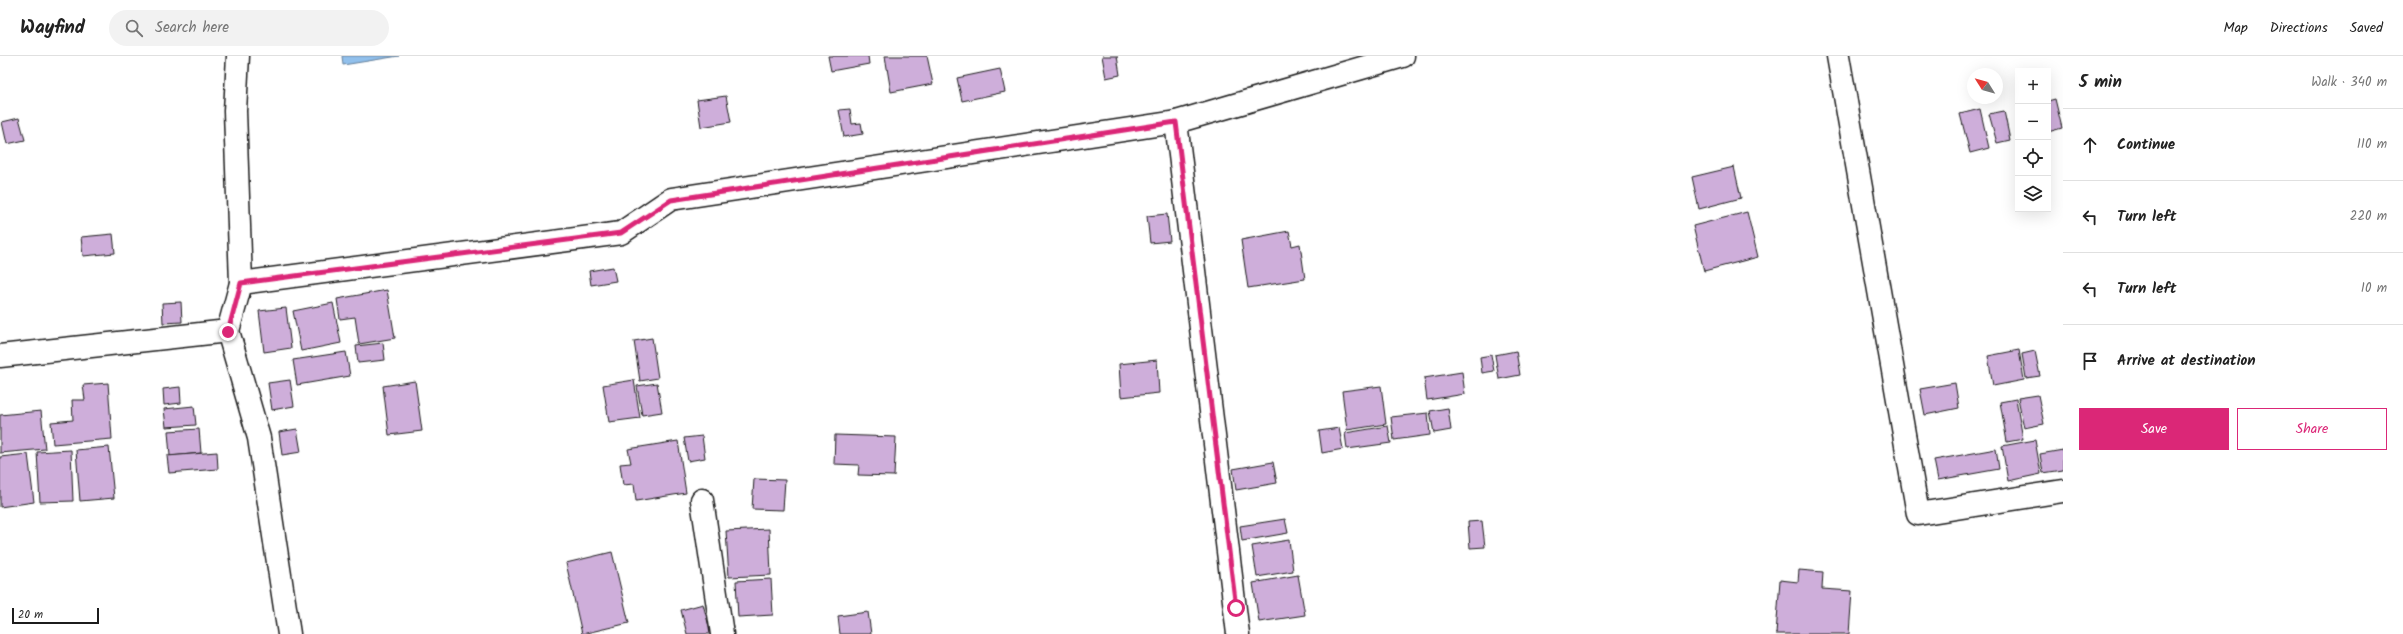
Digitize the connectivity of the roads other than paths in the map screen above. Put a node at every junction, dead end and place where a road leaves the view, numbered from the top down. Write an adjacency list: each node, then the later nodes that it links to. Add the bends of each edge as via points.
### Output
1 (238, 56): 5 (street, via 235,111)
2 (1403, 56): 4 (street)
3 (1838, 56): 8 (street, via 1918,514)
4 (1176, 122): 5 (street, via 671,200 621,233); 12 (street)
5 (241, 283): 6 (street)
6 (228, 332): 7 (street); 10 (street, via 259,438)
7 (0, 356)
8 (2063, 491)
9 (702, 500): 11 (street)
10 (289, 634)
11 (722, 634)
12 (1238, 634)

